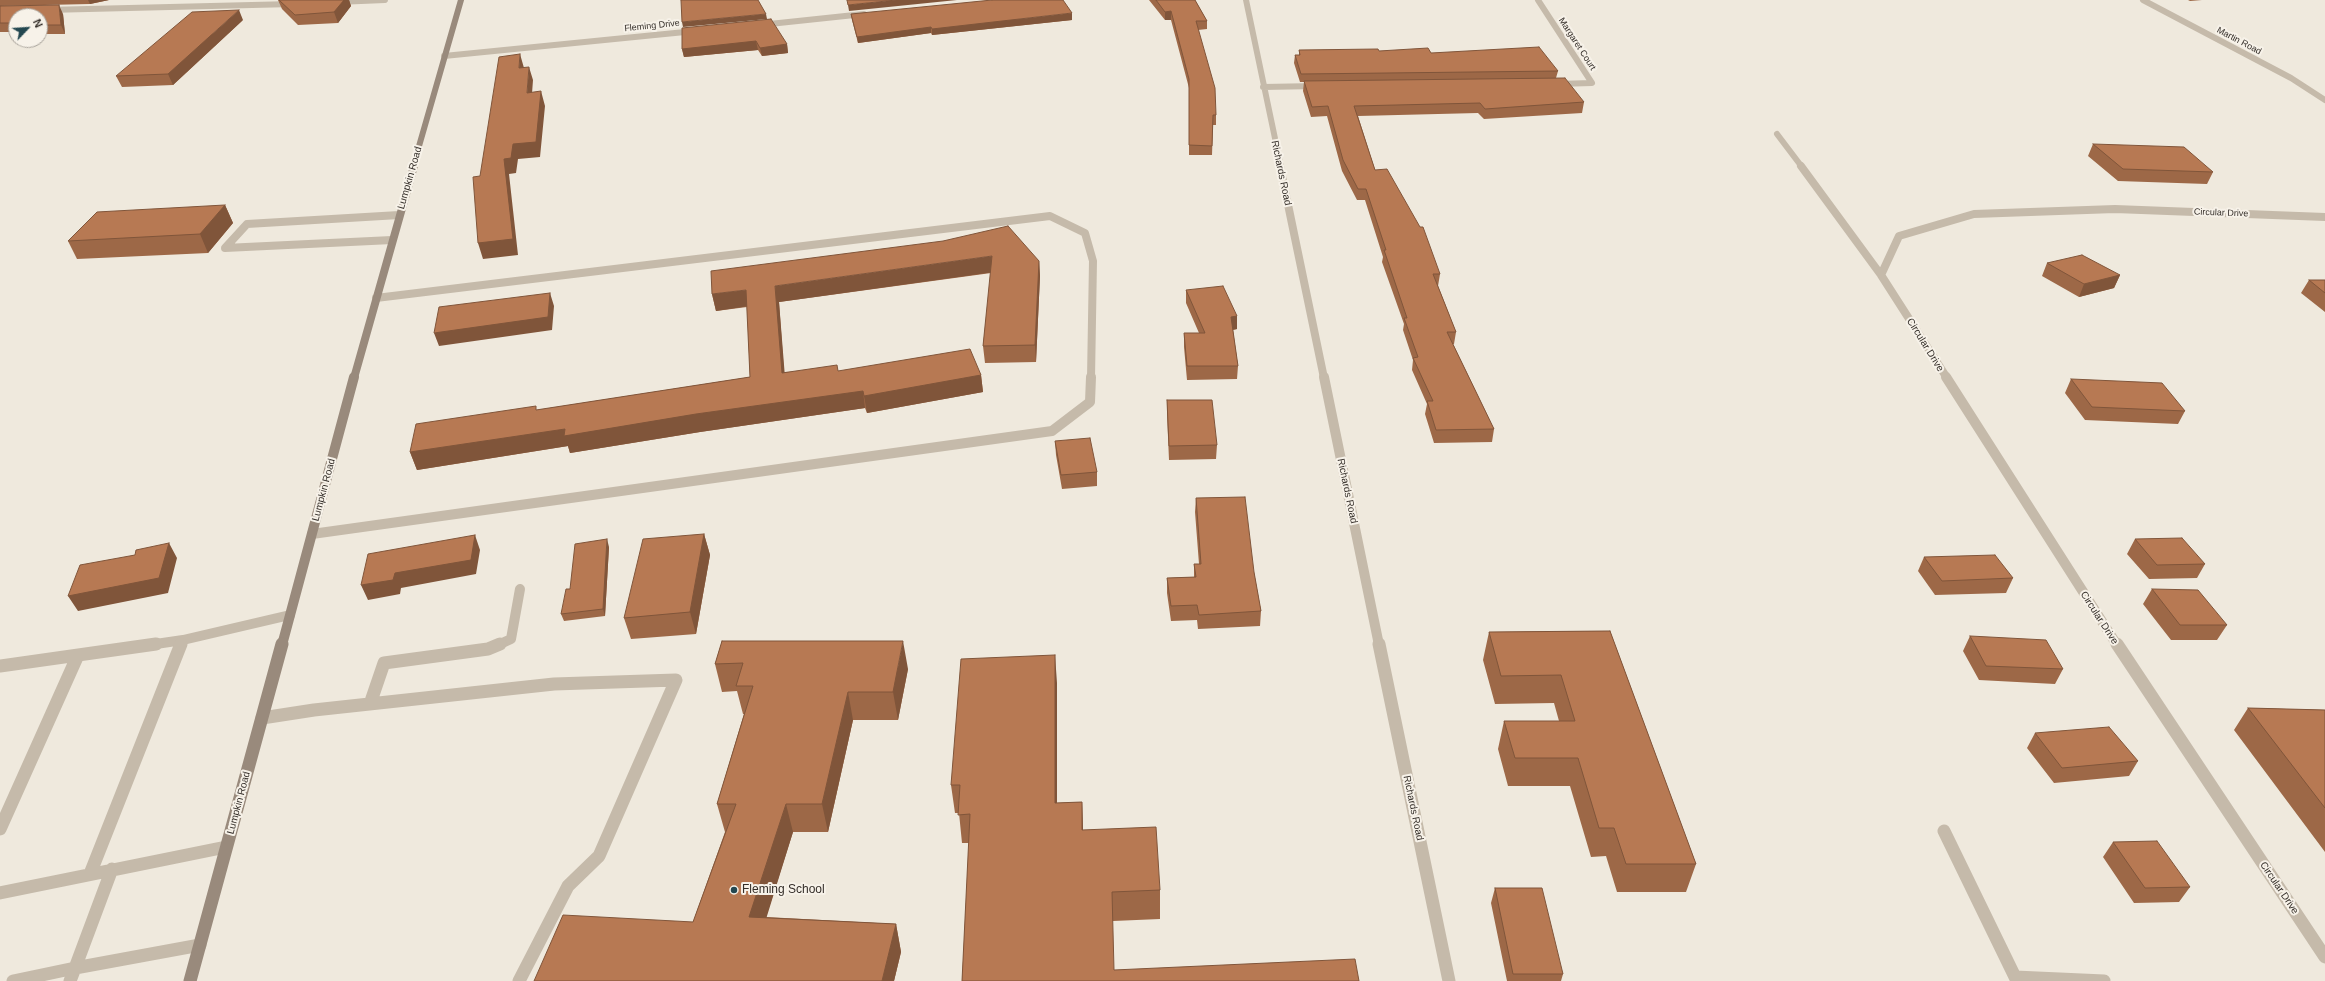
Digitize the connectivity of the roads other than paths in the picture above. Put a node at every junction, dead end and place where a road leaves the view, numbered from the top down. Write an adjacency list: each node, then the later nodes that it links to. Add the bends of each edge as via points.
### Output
1 (193, 0): 9 (street)
2 (385, 0): 7 (street)
3 (461, 0): 14 (main road, Lumpkin Road)
4 (1246, 0): 17 (street, Richards Road)
5 (1538, 0): 15 (street, Margaret Court, via 1592,83)
6 (2143, 0): 18 (street, Martin Road, via 2290,78)
7 (331, 2)
8 (300, 3): 9 (street)
9 (184, 8): 10 (street)
10 (48, 10)
11 (871, 14): 12 (street)
12 (752, 25)
13 (705, 30): 14 (street, Fleming Drive)
14 (444, 56): 20 (main road, Lumpkin Road)
15 (1553, 84)
16 (1326, 86): 17 (street)
17 (1263, 87): 48 (street, Richards Road)
18 (2325, 100)
19 (1777, 134): 24 (street, Circular Drive)
20 (399, 214): 23 (main road, Lumpkin Road); 23 (street, via 247,224 225,248)
21 (2320, 217): 22 (street); 24 (street, Circular Drive, via 2115,209 1974,214 1899,236)
22 (2325, 224)
23 (392, 240): 25 (main road, Lumpkin Road)
24 (1881, 275): 41 (street, Circular Drive, via 2100,619)
25 (376, 298): 26 (main road, Lumpkin Road); 26 (street, via 1050,216 1085,233 1092,261 1090,402 1052,431)
26 (312, 534): 28 (main road, Lumpkin Road)
27 (520, 589): 32 (street, via 511,639 488,649 384,663)
28 (290, 615): 29 (street); 33 (main road, Lumpkin Road)
29 (183, 640): 30 (street); 38 (street)
30 (78, 655): 31 (street); 34 (street)
31 (0, 666)
32 (370, 704): 33 (street); 47 (street, via 554,684 676,680 599,856 568,886)
33 (262, 718): 36 (main road, Lumpkin Road)
34 (0, 829)
35 (1944, 831): 43 (street)
36 (226, 847): 37 (street); 40 (main road, Lumpkin Road)
37 (112, 869): 38 (street); 42 (street)
38 (90, 874): 39 (street)
39 (0, 893)
40 (200, 945): 42 (street); 46 (main road, Lumpkin Road)
41 (2325, 957)
42 (72, 975): 45 (street)
43 (2016, 979): 44 (street)
44 (2059, 980): 49 (street)
45 (13, 981)
46 (190, 981)
47 (519, 981)
48 (1449, 981)
49 (2104, 981)

